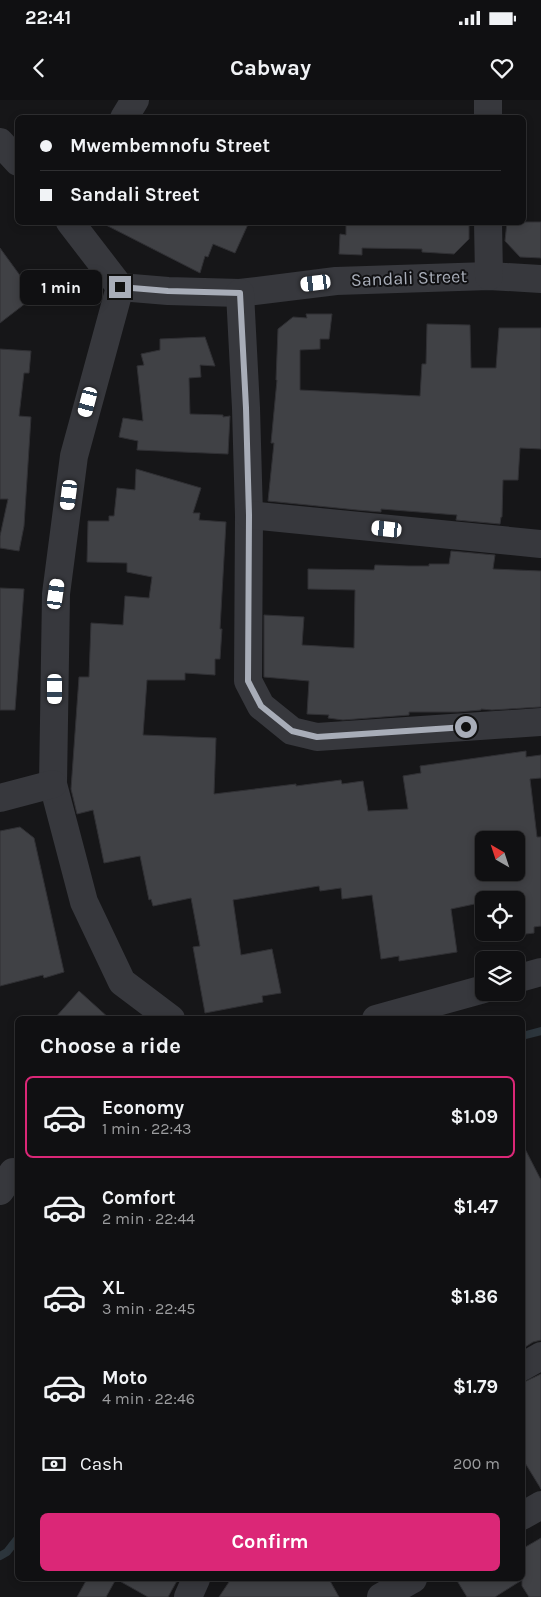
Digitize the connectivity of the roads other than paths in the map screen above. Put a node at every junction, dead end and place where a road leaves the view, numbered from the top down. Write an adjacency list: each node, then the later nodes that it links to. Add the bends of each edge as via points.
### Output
1 (136, 100): 3 (street)
2 (488, 100): 4 (street)
3 (126, 115)
4 (488, 115)
5 (0, 142): 6 (street)
6 (15, 159)
7 (72, 225): 11 (street)
8 (488, 225): 9 (street)
9 (488, 276): 10 (street, Sandali Street); 12 (street, Sandali Street, via 336,281)
10 (541, 279)
11 (120, 287): 12 (street, Sandali Street); 16 (street, via 73,466 56,594)
12 (240, 293): 13 (street)
13 (249, 515): 14 (street); 15 (street, via 248,681 261,706 292,731 317,737)
14 (541, 544)
15 (541, 722)
16 (53, 784): 17 (street); 21 (street, via 84,902 122,982)
17 (0, 798)
18 (541, 972): 19 (street)
19 (525, 976)
20 (475, 992): 22 (street)
21 (167, 1016)
22 (387, 1016)
23 (541, 1356): 24 (street)
24 (525, 1365)
25 (541, 1506): 26 (street)
26 (525, 1514)
27 (195, 1581): 29 (street)
28 (409, 1581): 30 (street)
29 (188, 1597)
30 (381, 1597)

